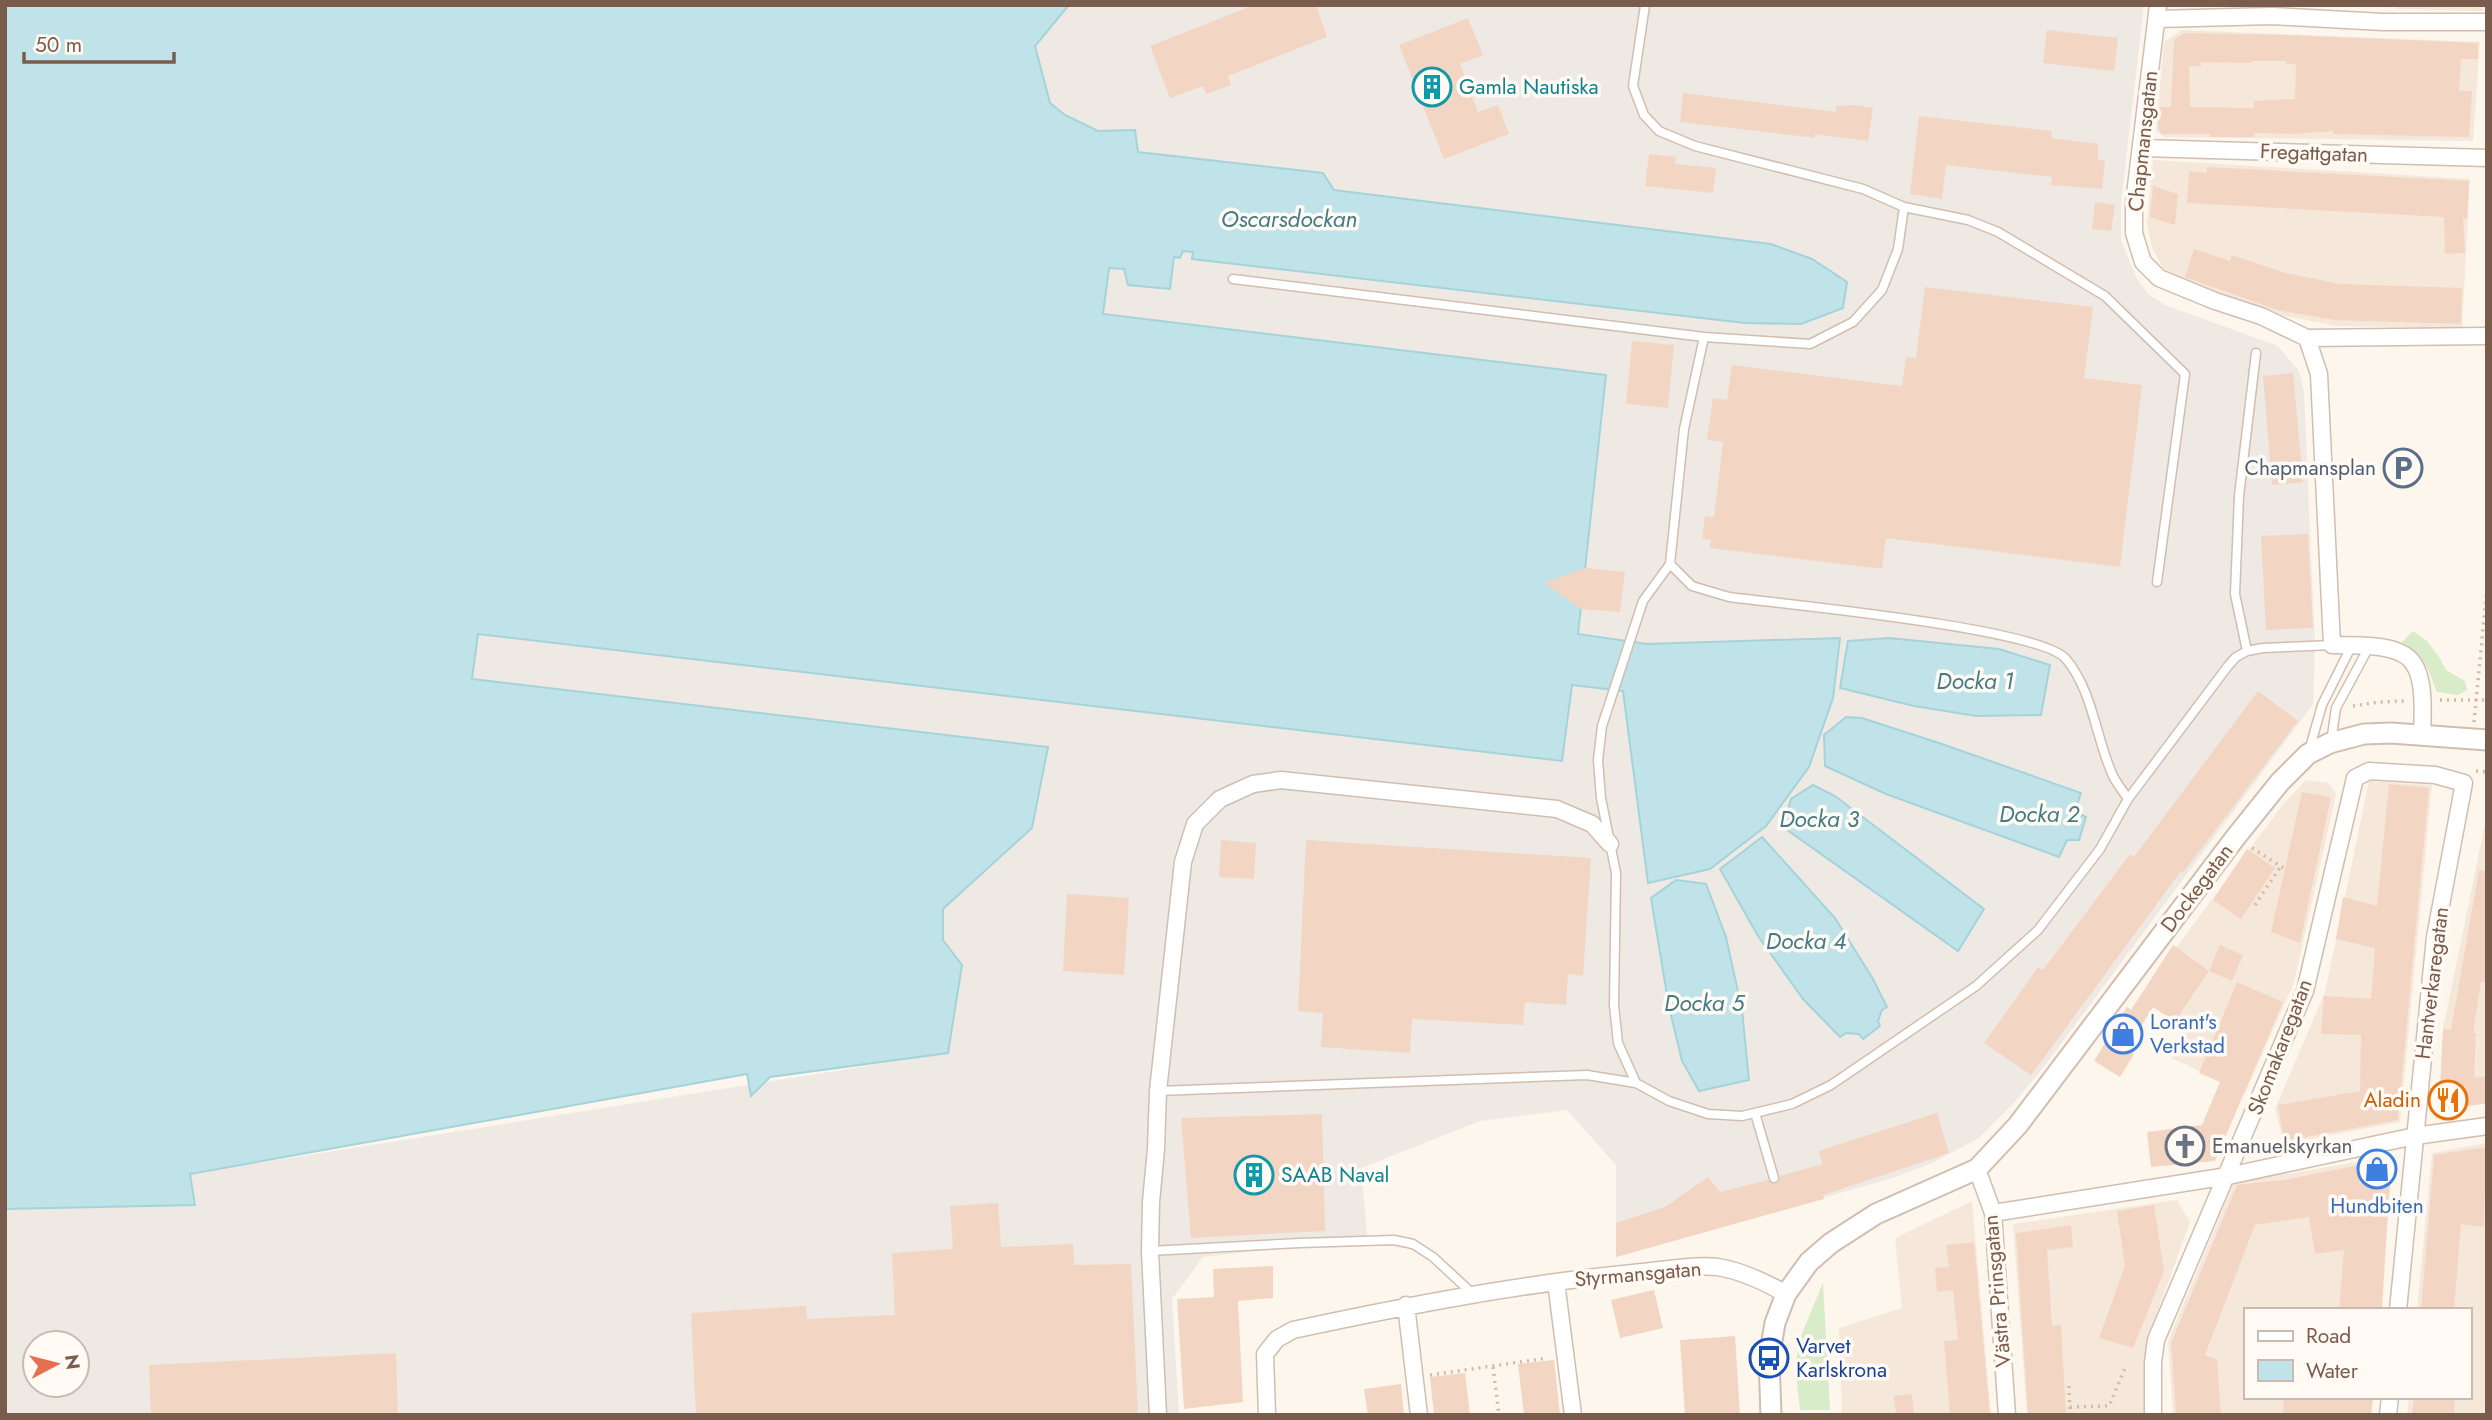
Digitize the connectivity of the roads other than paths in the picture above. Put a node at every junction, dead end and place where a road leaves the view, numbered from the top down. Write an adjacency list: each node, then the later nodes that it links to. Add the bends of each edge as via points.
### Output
1 (1645, 5): 8 (lane, via 1633,86 1644,115 1659,131 1695,146 1863,189)
2 (2272, 11): 3 (street); 4 (street)
3 (2158, 12): 6 (street, Chapmansgatan)
4 (2383, 13): 5 (street)
5 (2487, 22)
6 (2142, 148): 7 (street, Fregattgatan); 12 (street, Chapmansgatan, via 2134,233 2143,262 2160,278)
7 (2487, 158)
8 (1904, 207): 11 (lane, via 1898,249 1882,290 1853,323 1810,344); 15 (lane, via 1978,224 2063,268 2105,296 2185,374)
9 (1233, 279): 11 (lane)
10 (2487, 336): 12 (street)
11 (1704, 337): 14 (lane, via 1684,429)
12 (2307, 338): 16 (street, via 2319,374)
13 (2256, 353): 19 (lane, via 2239,496 2235,594)
14 (1670, 564): 25 (lane, via 1692,586 1729,597 1975,630 2063,655 2076,672 2113,777); 26 (lane, via 1643,601 1602,726 1598,760)
15 (2158, 582)
16 (2332, 645): 17 (street); 19 (lane)
17 (2352, 645): 18 (street); 23 (lane, via 2322,705)
18 (2370, 645): 20 (street, via 2406,655 2418,668 2423,682); 22 (lane, via 2336,708)
19 (2247, 651): 25 (lane, via 2228,666)
20 (2422, 735): 21 (street, Dockegatan); 22 (street, Dockegatan, via 2364,734)
21 (2487, 740)
22 (2330, 743): 23 (street, Dockegatan)
23 (2308, 754): 32 (street, Dockegatan, via 2235,838 2018,1125)
24 (2464, 783): 31 (street, Hantverkaregatan, via 2435,937); 33 (street, Skomakaregatan, via 2435,775 2369,771 2355,778 2305,992)
25 (2128, 799): 29 (lane, via 2099,849 2038,930 1976,986 1830,1085 1792,1104)
26 (1610, 844): 27 (lane, via 1616,873 1614,1005 1618,1043); 28 (street, via 1592,824 1557,809 1281,780 1252,784 1220,799 1195,824 1183,862)
27 (1636, 1083): 28 (lane, via 1587,1075); 29 (lane, via 1708,1114)
28 (1158, 1091): 36 (street)
29 (1755, 1113): 34 (lane)
30 (2487, 1126): 31 (street)
31 (2415, 1136): 33 (street); 41 (street, Hantverkaregatan)
32 (1977, 1169): 35 (street, Västra Prinsgatan); 39 (street, via 1876,1214 1831,1243 1809,1262)
33 (2228, 1176): 35 (street); 48 (street, Skomakaregatan, via 2156,1340)
34 (1774, 1178)
35 (1993, 1213): 47 (street, Västra Prinsgatan)
36 (1150, 1251): 38 (lane, via 1394,1240 1413,1244 1433,1257); 42 (street)
37 (1556, 1282): 38 (street, Styrmansgatan); 39 (street, Styrmansgatan, via 1714,1267 1763,1281); 45 (street)
38 (1474, 1294): 40 (street, Styrmansgatan)
39 (1786, 1294): 46 (street, via 1769,1358)
40 (1406, 1305): 43 (street, Styrmansgatan, via 1293,1330 1277,1339 1265,1354); 44 (street)
41 (2398, 1308)
42 (1158, 1415)
43 (1267, 1415)
44 (1419, 1415)
45 (1573, 1415)
46 (1771, 1415)
47 (2007, 1415)
48 (2153, 1415)

